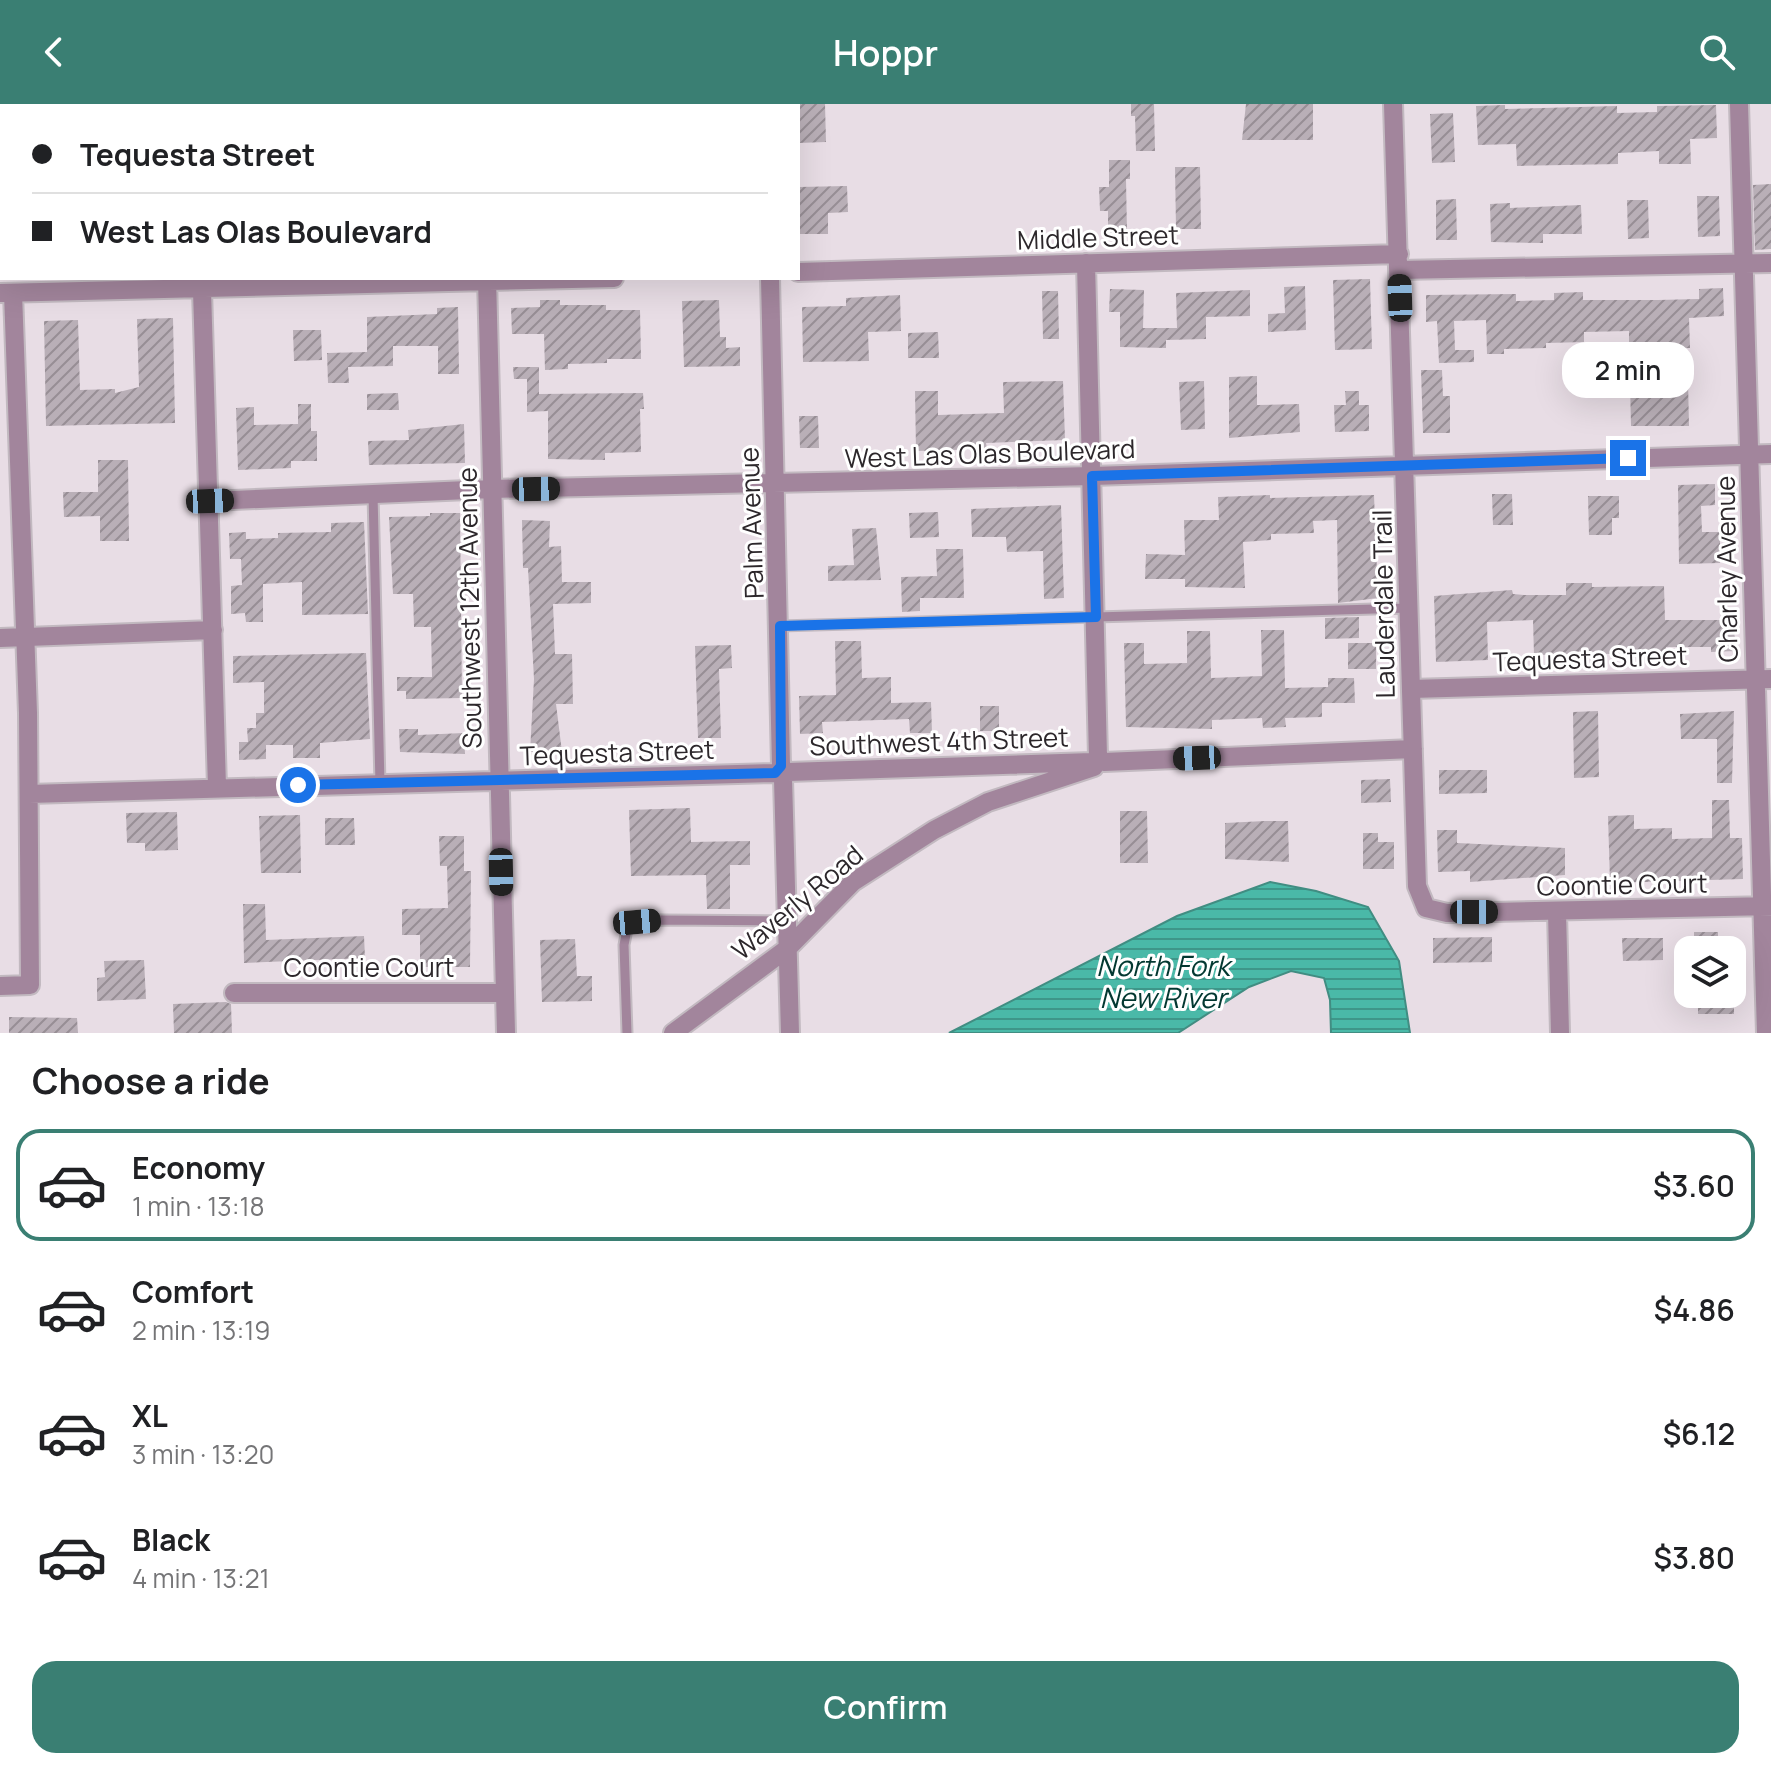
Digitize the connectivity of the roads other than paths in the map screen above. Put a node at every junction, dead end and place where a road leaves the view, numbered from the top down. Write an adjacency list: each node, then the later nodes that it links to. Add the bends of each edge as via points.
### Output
1 (1393, 104): 3 (street, Lauderdale Trail)
2 (1739, 104): 6 (street, Charley Avenue)
3 (1399, 262): 4 (street, Middle Street); 6 (street, Middle Street); 14 (street, Lauderdale Trail)
4 (1086, 263): 7 (street, Middle Street); 15 (street)
5 (1771, 263): 6 (street, Middle Street)
6 (1744, 264): 12 (street, Charley Avenue)
7 (800, 272)
8 (487, 280): 10 (street); 17 (street, Southwest 12th Avenue)
9 (770, 280): 16 (street, Palm Avenue)
10 (202, 284): 11 (street); 19 (street)
11 (6, 293): 25 (street)
12 (1749, 454): 13 (street, West Las Olas Boulevard); 14 (street, West Las Olas Boulevard); 26 (street, Charley Avenue)
13 (1771, 454)
14 (1406, 465): 15 (street, West Las Olas Boulevard); 20 (street, Lauderdale Trail)
15 (1092, 476): 16 (street, West Las Olas Boulevard); 21 (street)
16 (776, 485): 17 (street, West Las Olas Boulevard); 22 (street, Palm Avenue)
17 (492, 489): 18 (street, West Las Olas Boulevard); 31 (street, Southwest 12th Avenue)
18 (373, 494): 19 (street, West Las Olas Boulevard); 32 (lane)
19 (210, 501): 23 (street)
20 (1409, 608): 21 (lane); 27 (street, Lauderdale Trail)
21 (1096, 617): 22 (lane); 29 (street)
22 (780, 626): 30 (street, Palm Avenue)
23 (213, 630): 25 (street); 33 (street)
24 (0, 638): 25 (street)
25 (24, 638): 34 (street)
26 (1763, 679): 27 (street, Tequesta Street); 35 (street, Charley Avenue)
27 (1411, 689): 28 (street, Lauderdale Trail)
28 (1413, 749): 29 (street); 36 (street, Lauderdale Trail, via 1417,886)
29 (1097, 762): 30 (street, Southwest 4th Street); 39 (street, Waverly Road, via 988,802 934,830 853,882)
30 (782, 772): 31 (street, Tequesta Street); 38 (street, Palm Avenue)
31 (499, 781): 32 (street, Tequesta Street); 42 (street, Southwest 12th Avenue)
32 (380, 784): 33 (street, Tequesta Street)
33 (217, 787): 34 (street, Tequesta Street)
34 (29, 794): 40 (street, via 30,985)
35 (1766, 906): 37 (street, Coontie Court); 48 (street, Charley Avenue)
36 (1426, 908): 37 (street, Coontie Court, via 1447,913)
37 (1557, 912): 47 (street)
38 (788, 921): 39 (street, Palm Avenue); 44 (lane, via 628,924)
39 (788, 948): 45 (street, Waverly Road); 46 (street, Palm Avenue)
40 (0, 986)
41 (234, 993): 42 (street, Coontie Court)
42 (503, 993): 43 (street, Southwest 12th Avenue)
43 (506, 1033)
44 (627, 1033)
45 (673, 1033)
46 (790, 1033)
47 (1560, 1033)
48 (1766, 1033)

